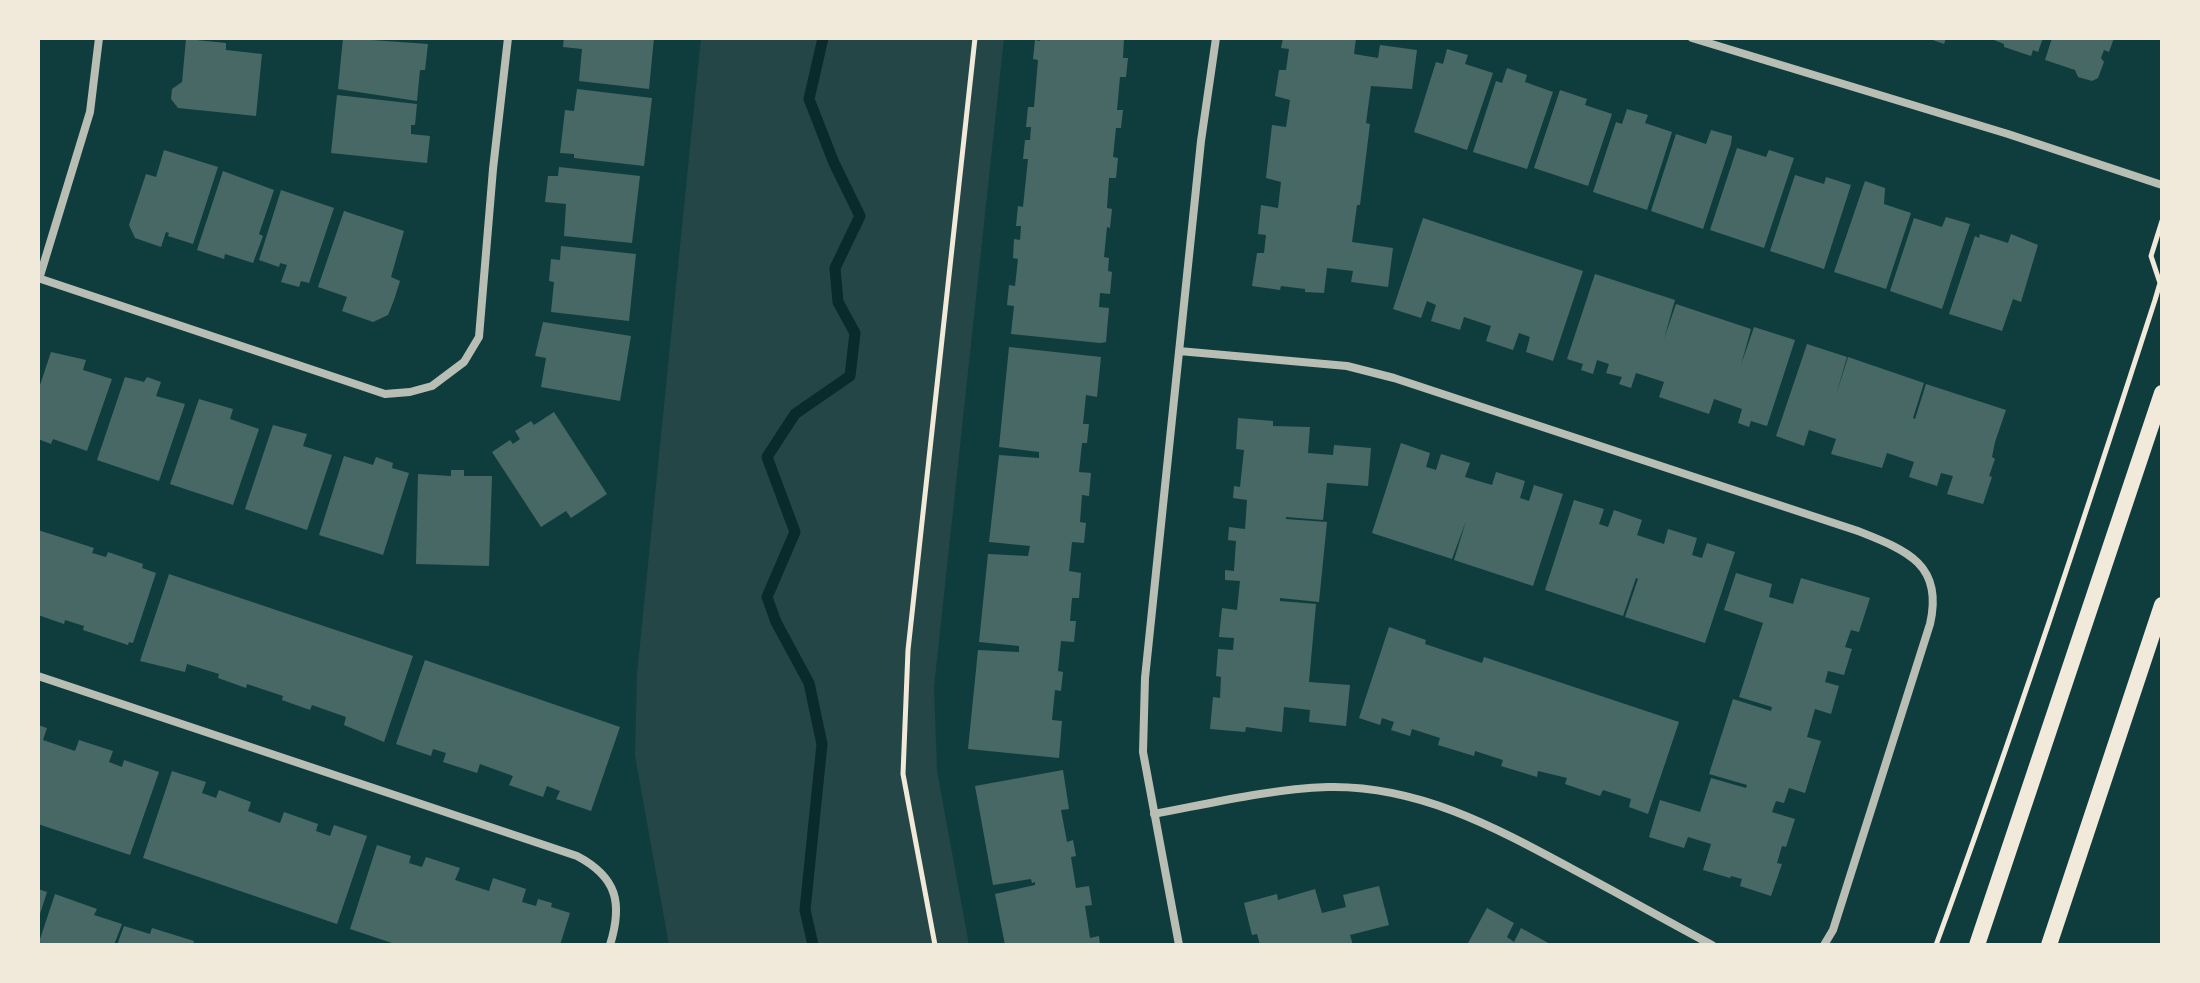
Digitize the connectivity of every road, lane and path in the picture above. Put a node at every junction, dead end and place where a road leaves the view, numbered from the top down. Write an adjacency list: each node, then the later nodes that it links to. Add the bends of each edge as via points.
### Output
1 (99, 38): 8 (street, via 90,112)
2 (508, 38): 8 (street, via 479,337 464,362 432,386 385,394)
3 (975, 38): 15 (path, via 908,650 903,774)
4 (1216, 38): 9 (street)
5 (1692, 38): 6 (street)
6 (2162, 185)
7 (2162, 221): 19 (path, via 2151,256 2160,283 2155,300)
8 (39, 278)
9 (1179, 351): 13 (street, via 1145,678 1143,752); 18 (street, via 1347,366 1394,378 1858,531 1897,546 1920,563 1935,605)
10 (2162, 393): 20 (main road)
11 (2162, 605): 21 (main road)
12 (38, 676): 14 (street, via 577,856 600,870 615,893 618,911)
13 (1154, 814): 16 (street); 17 (street, via 1329,787 1442,806 1514,837)
14 (610, 945)
15 (935, 945)
16 (1179, 945)
17 (1712, 945)
18 (1824, 945)
19 (1936, 945)
20 (1977, 945)
21 (2049, 945)

